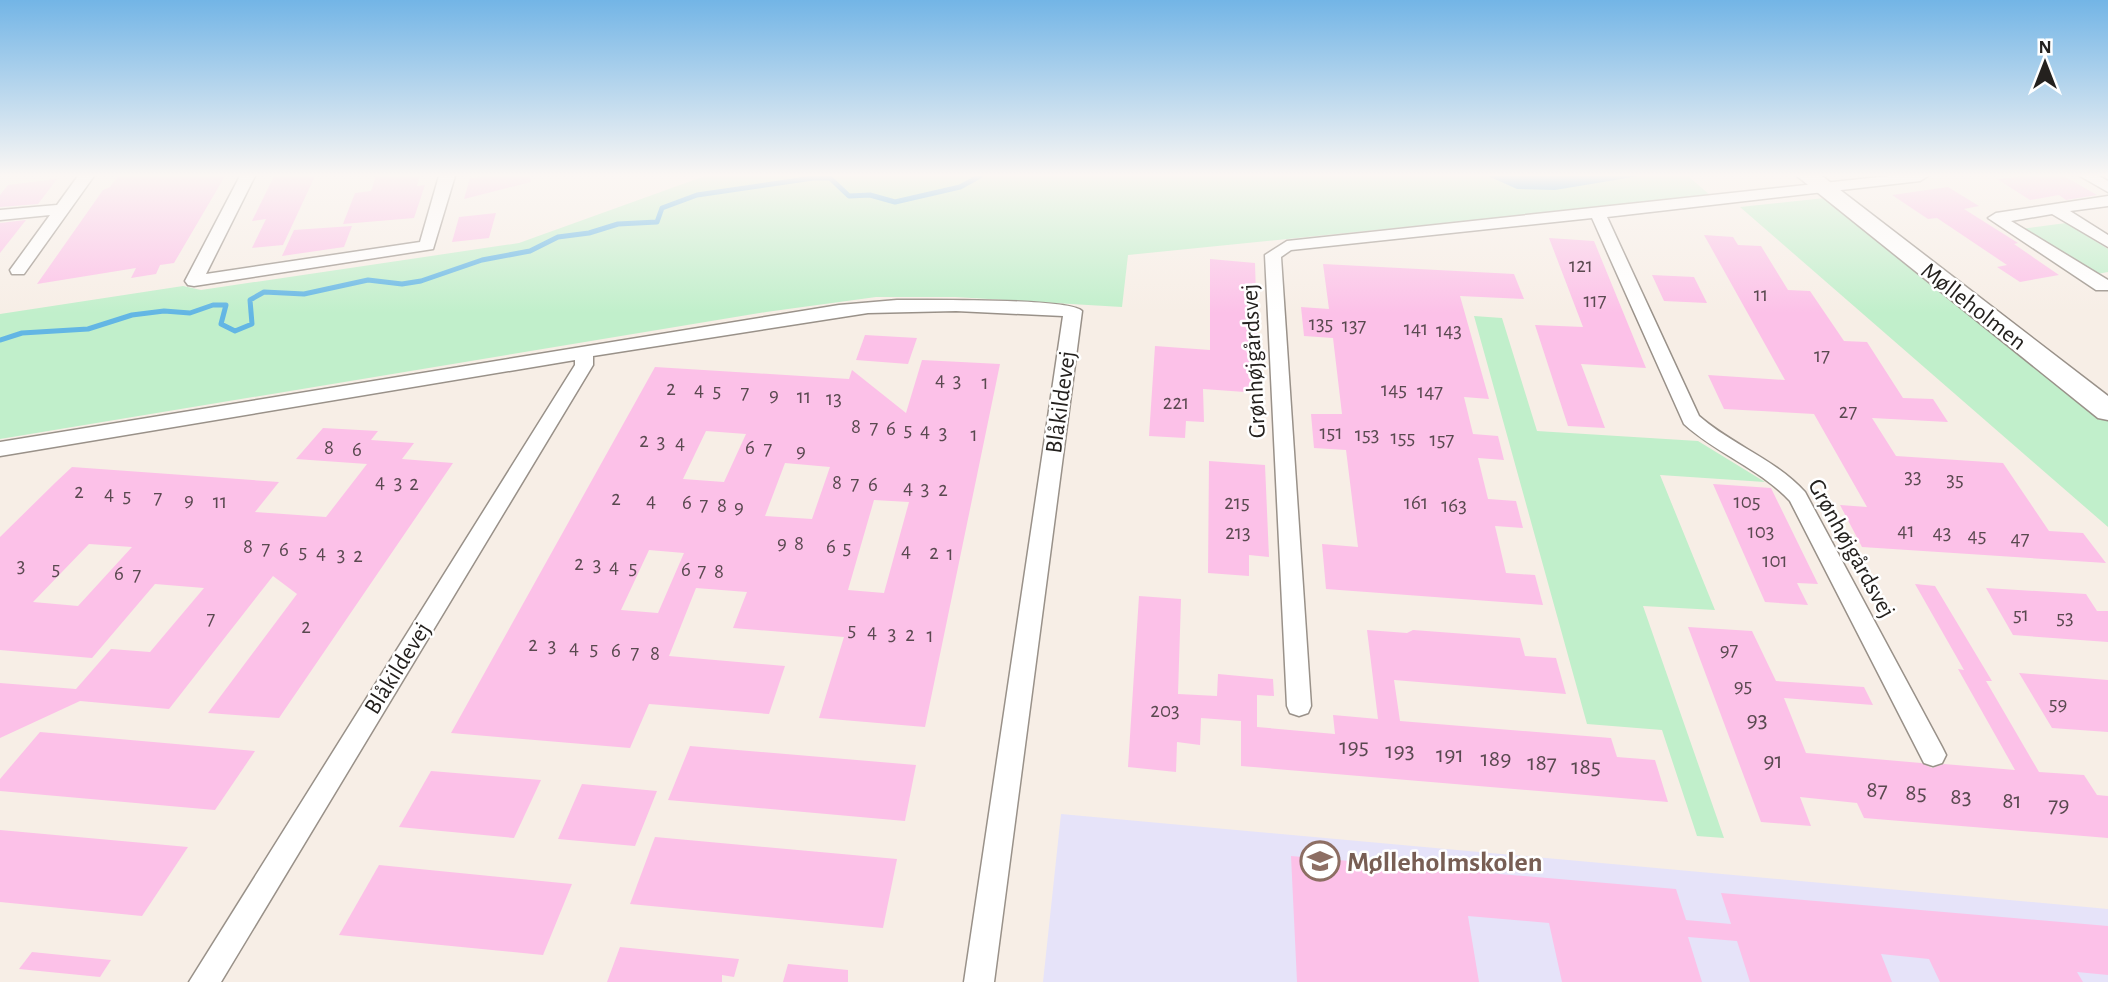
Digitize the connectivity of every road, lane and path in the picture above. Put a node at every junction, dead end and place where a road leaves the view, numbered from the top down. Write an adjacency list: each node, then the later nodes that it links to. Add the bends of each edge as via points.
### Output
1 (53, 222): 10 (street)
2 (224, 222): 3 (street, via 194,281 427,246)
3 (434, 222)
4 (1514, 222): 15 (street, Grønhøjgårdsvej, via 1287,246 1273,255)
5 (1601, 222): 16 (street, Grønhøjgårdsvej, via 1691,419 1712,439 1769,468 1798,497)
6 (1867, 222): 13 (street, Mølleholmen)
7 (2002, 222): 11 (street, via 2102,286)
8 (2075, 222): 9 (street)
9 (2108, 242)
10 (18, 270)
11 (2108, 285)
12 (584, 352): 14 (street, Blåkildevej); 17 (street, Blåkildevej, via 584,365); 18 (street, Blåkildevej, via 880,305 946,303 1073,311)
13 (2108, 411)
14 (2, 451)
15 (1298, 706)
16 (1933, 755)
17 (204, 982)
18 (979, 982)

